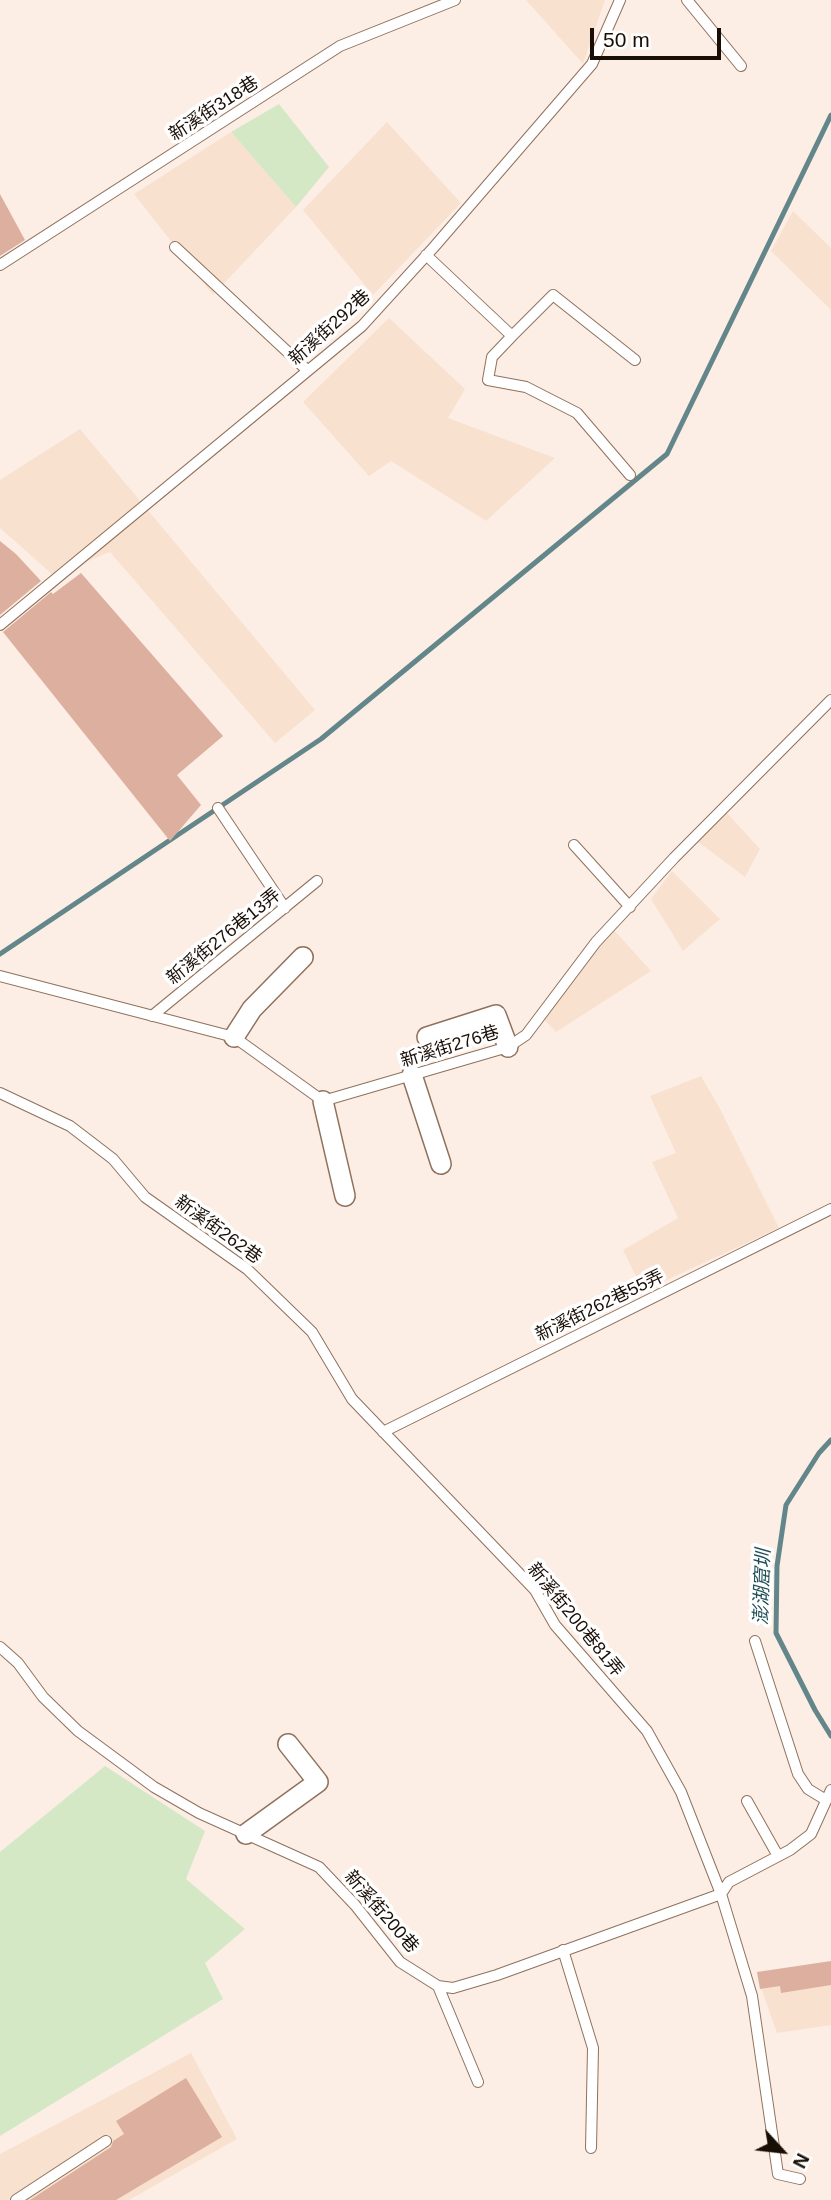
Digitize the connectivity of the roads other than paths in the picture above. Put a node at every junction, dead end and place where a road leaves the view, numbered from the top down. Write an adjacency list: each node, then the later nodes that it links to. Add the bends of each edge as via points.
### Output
1 (455, 0): 4 (lane, 新溪街318巷)
2 (620, 0): 7 (lane, 新溪街292巷, via 592,64)
3 (687, 0): 5 (lane)
4 (440, 3): 8 (lane, 新溪街318巷, via 340,46)
5 (741, 66)
6 (175, 247): 11 (lane)
7 (426, 255): 9 (lane); 11 (lane, 新溪街292巷, via 362,326)
8 (0, 265)
9 (512, 336): 10 (lane, via 552,295); 12 (lane, via 492,357 488,380 526,387 577,413)
10 (635, 360)
11 (307, 370): 13 (lane, 新溪街292巷)
12 (630, 475)
13 (0, 625)
14 (831, 700): 18 (lane, 新溪街276巷)
15 (218, 808): 19 (lane)
16 (574, 845): 18 (lane)
17 (317, 881): 19 (lane, 新溪街276巷13弄)
18 (630, 907): 25 (lane, 新溪街276巷, via 596,942 526,1035)
19 (285, 908): 22 (lane, 新溪街276巷13弄)
20 (303, 957): 23 (street, via 252,1009)
21 (0, 976): 22 (lane)
22 (152, 1016): 23 (lane)
23 (234, 1037): 28 (lane)
24 (427, 1037): 25 (street, via 496,1015)
25 (508, 1047): 26 (lane, 新溪街276巷)
26 (412, 1075): 28 (lane, 新溪街276巷); 29 (street)
27 (0, 1093): 32 (lane, 新溪街262巷, via 70,1126 113,1159 145,1197 247,1269 312,1332 352,1399)
28 (323, 1101): 30 (street)
29 (441, 1164)
30 (345, 1196)
31 (831, 1209): 32 (lane, 新溪街262巷55弄)
32 (383, 1432): 40 (lane, 新溪街200巷81弄, via 535,1590 555,1625 647,1731 681,1792)
33 (755, 1641): 36 (lane, via 799,1774 808,1789)
34 (0, 1647): 38 (lane, 新溪街200巷, via 78,1731 154,1787)
35 (288, 1744): 38 (street, via 318,1782)
36 (828, 1795): 39 (lane, via 811,1834)
37 (747, 1801): 39 (lane)
38 (246, 1834): 42 (lane, 新溪街200巷, via 320,1867 400,1962)
39 (778, 1856): 40 (lane, via 729,1882)
40 (721, 1894): 41 (lane); 46 (lane, 新溪街200巷81弄, via 752,1996 778,2174)
41 (564, 1950): 42 (lane, via 453,1988); 45 (lane, via 593,2048)
42 (438, 1986): 43 (lane)
43 (478, 2082)
44 (106, 2141): 47 (lane)
45 (591, 2148)
46 (800, 2179)
47 (16, 2200)

